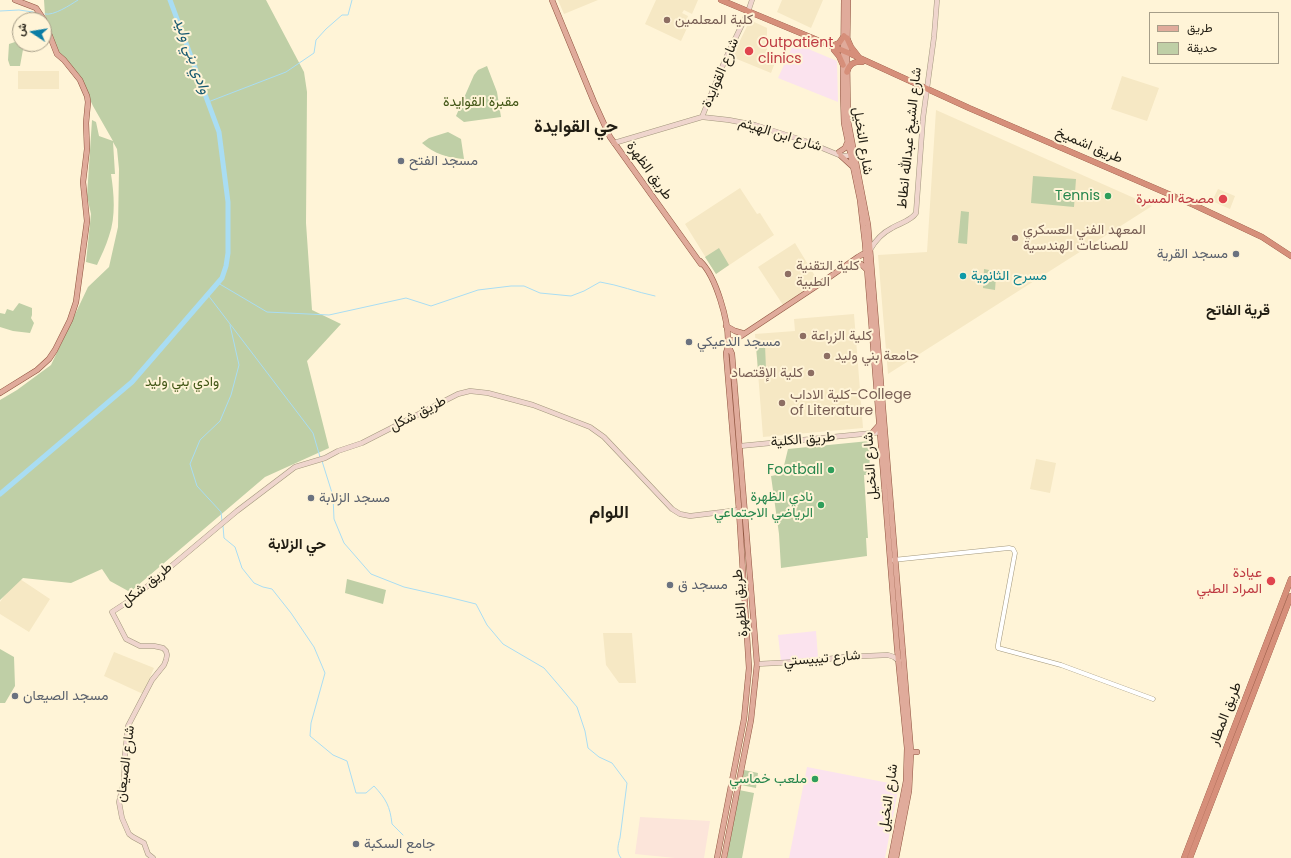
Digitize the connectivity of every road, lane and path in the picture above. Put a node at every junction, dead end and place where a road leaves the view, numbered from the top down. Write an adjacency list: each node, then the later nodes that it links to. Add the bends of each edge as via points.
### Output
1 (14, 0): 8 (main road, via 36,8)
2 (552, 0): 20 (main road, طريق الظهرة, via 594,102)
3 (721, 0): 9 (highway, طريق اشميخ)
4 (752, 0): 9 (main road, شارع القوايدة)
5 (844, 0): 10 (main road, شارع النخيل)
6 (848, 0): 10 (main road, شارع النخيل)
7 (936, 0): 17 (main road, شارع الشيخ عبدالله انطاط, via 934,37)
8 (39, 12)
9 (748, 12): 12 (highway, طريق اشميخ); 18 (main road, شارع القوايدة)
10 (846, 37): 12 (highway); 13 (main road, شارع النخيل); 14 (highway)
11 (52, 41): 35 (main road, via 57,54 80,80 88,102 83,182 87,221 76,302 70,320 49,359 37,370)
12 (830, 47): 13 (highway, طريق اشميخ); 15 (highway, via 839,56)
13 (845, 53): 14 (highway, طريق اشميخ); 15 (main road, شارع النخيل); 16 (main road, شارع النخيل)
14 (862, 60): 16 (highway, via 852,63); 17 (highway, طريق اشميخ)
15 (843, 65): 19 (main road, شارع النخيل, via 844,114)
16 (847, 72): 22 (main road, شارع النخيل, via 848,121)
17 (926, 88): 25 (main road, شارع الشيخ عبدالله انطاط, via 916,212 910,219 883,233); 27 (highway, طريق اشميخ, via 1237,224)
18 (702, 117): 20 (main road, شارع القوايدة); 21 (main road, شارع ابن الهيثم, via 755,125)
19 (848, 142): 21 (main road); 22 (main road, شارع النخيل)
20 (614, 143): 31 (main road, طريق الظهرة, via 700,261 719,298)
21 (838, 153): 22 (main road); 23 (main road)
22 (852, 153): 23 (main road, شارع النخيل); 25 (main road, شارع النخيل, via 866,210)
23 (853, 166): 24 (main road, شارع النخيل)
24 (865, 243): 25 (main road, شارع النخيل); 26 (main road, via 864,250)
25 (869, 254): 26 (main road, شارع الشيخ عبدالله انطاط); 28 (main road, شارع الشيخ عبدالله انطاط); 30 (main road, شارع النخيل); 37 (main road, شارع النخيل)
26 (859, 256): 29 (main road, شارع الشيخ عبدالله انطاط)
27 (1291, 256)
28 (853, 263): 29 (main road, شارع الشيخ عبدالله انطاط); 30 (main road, via 861,264)
29 (845, 266): 32 (main road, شارع الشيخ عبدالله انطاط)
30 (867, 270): 36 (main road, شارع النخيل)
31 (726, 326): 32 (main road, via 735,331); 34 (main road, طريق الظهرة)
32 (745, 332): 33 (main road, شارع الشيخ عبدالله انطاط); 34 (main road, شارع الشيخ عبدالله انطاط)
33 (738, 338): 34 (main road); 34 (main road, شارع الشيخ عبدالله انطاط)
34 (729, 345): 40 (main road, طريق الظهرة); 41 (main road, طريق الظهرة, via 726,353)
35 (0, 393)
36 (880, 424): 37 (main road, شارع النخيل); 38 (main road)
37 (882, 432): 38 (main road, طريق الكلية); 39 (main road, شارع النخيل); 42 (main road, شارع النخيل)
38 (873, 433): 39 (main road); 40 (main road, طريق الكلية)
39 (882, 439): 42 (main road, شارع النخيل)
40 (740, 446): 49 (main road, طريق الظهرة)
41 (739, 510): 45 (main road, طريق شكل, via 694,516 680,514 672,509 594,429 515,400 478,391 464,392 362,443 294,467 228,518 132,600); 54 (main road, طريق الظهرة, via 749,655 748,682 744,719)
42 (893, 560): 46 (main road, شارع النخيل); 50 (main road, شارع النخيل); 51 (street, via 1013,549 1015,554 998,648 1056,663)
43 (1291, 579): 58 (highway, طريق المطار)
44 (1291, 596): 59 (highway, طريق المطار)
45 (112, 612): 53 (main road, شارع الصيعان, via 126,639 140,646 163,648 167,655 164,665 152,680 128,726 124,781 119,802 129,834 144,843 148,854)
46 (897, 647): 47 (main road); 48 (main road, شارع النخيل)
47 (888, 655): 48 (main road); 49 (main road, شارع تيبيستي)
48 (899, 661): 50 (main road, شارع النخيل)
49 (757, 664): 55 (main road, طريق الظهرة, via 751,720)
50 (903, 679): 52 (main road, شارع النخيل)
51 (1153, 699)
52 (911, 752): 56 (main road, شارع النخيل); 57 (main road, شارع النخيل, via 911,792)
53 (153, 858)
54 (717, 858)
55 (724, 858)
56 (891, 858)
57 (896, 858)
58 (1184, 858)
59 (1190, 858)

